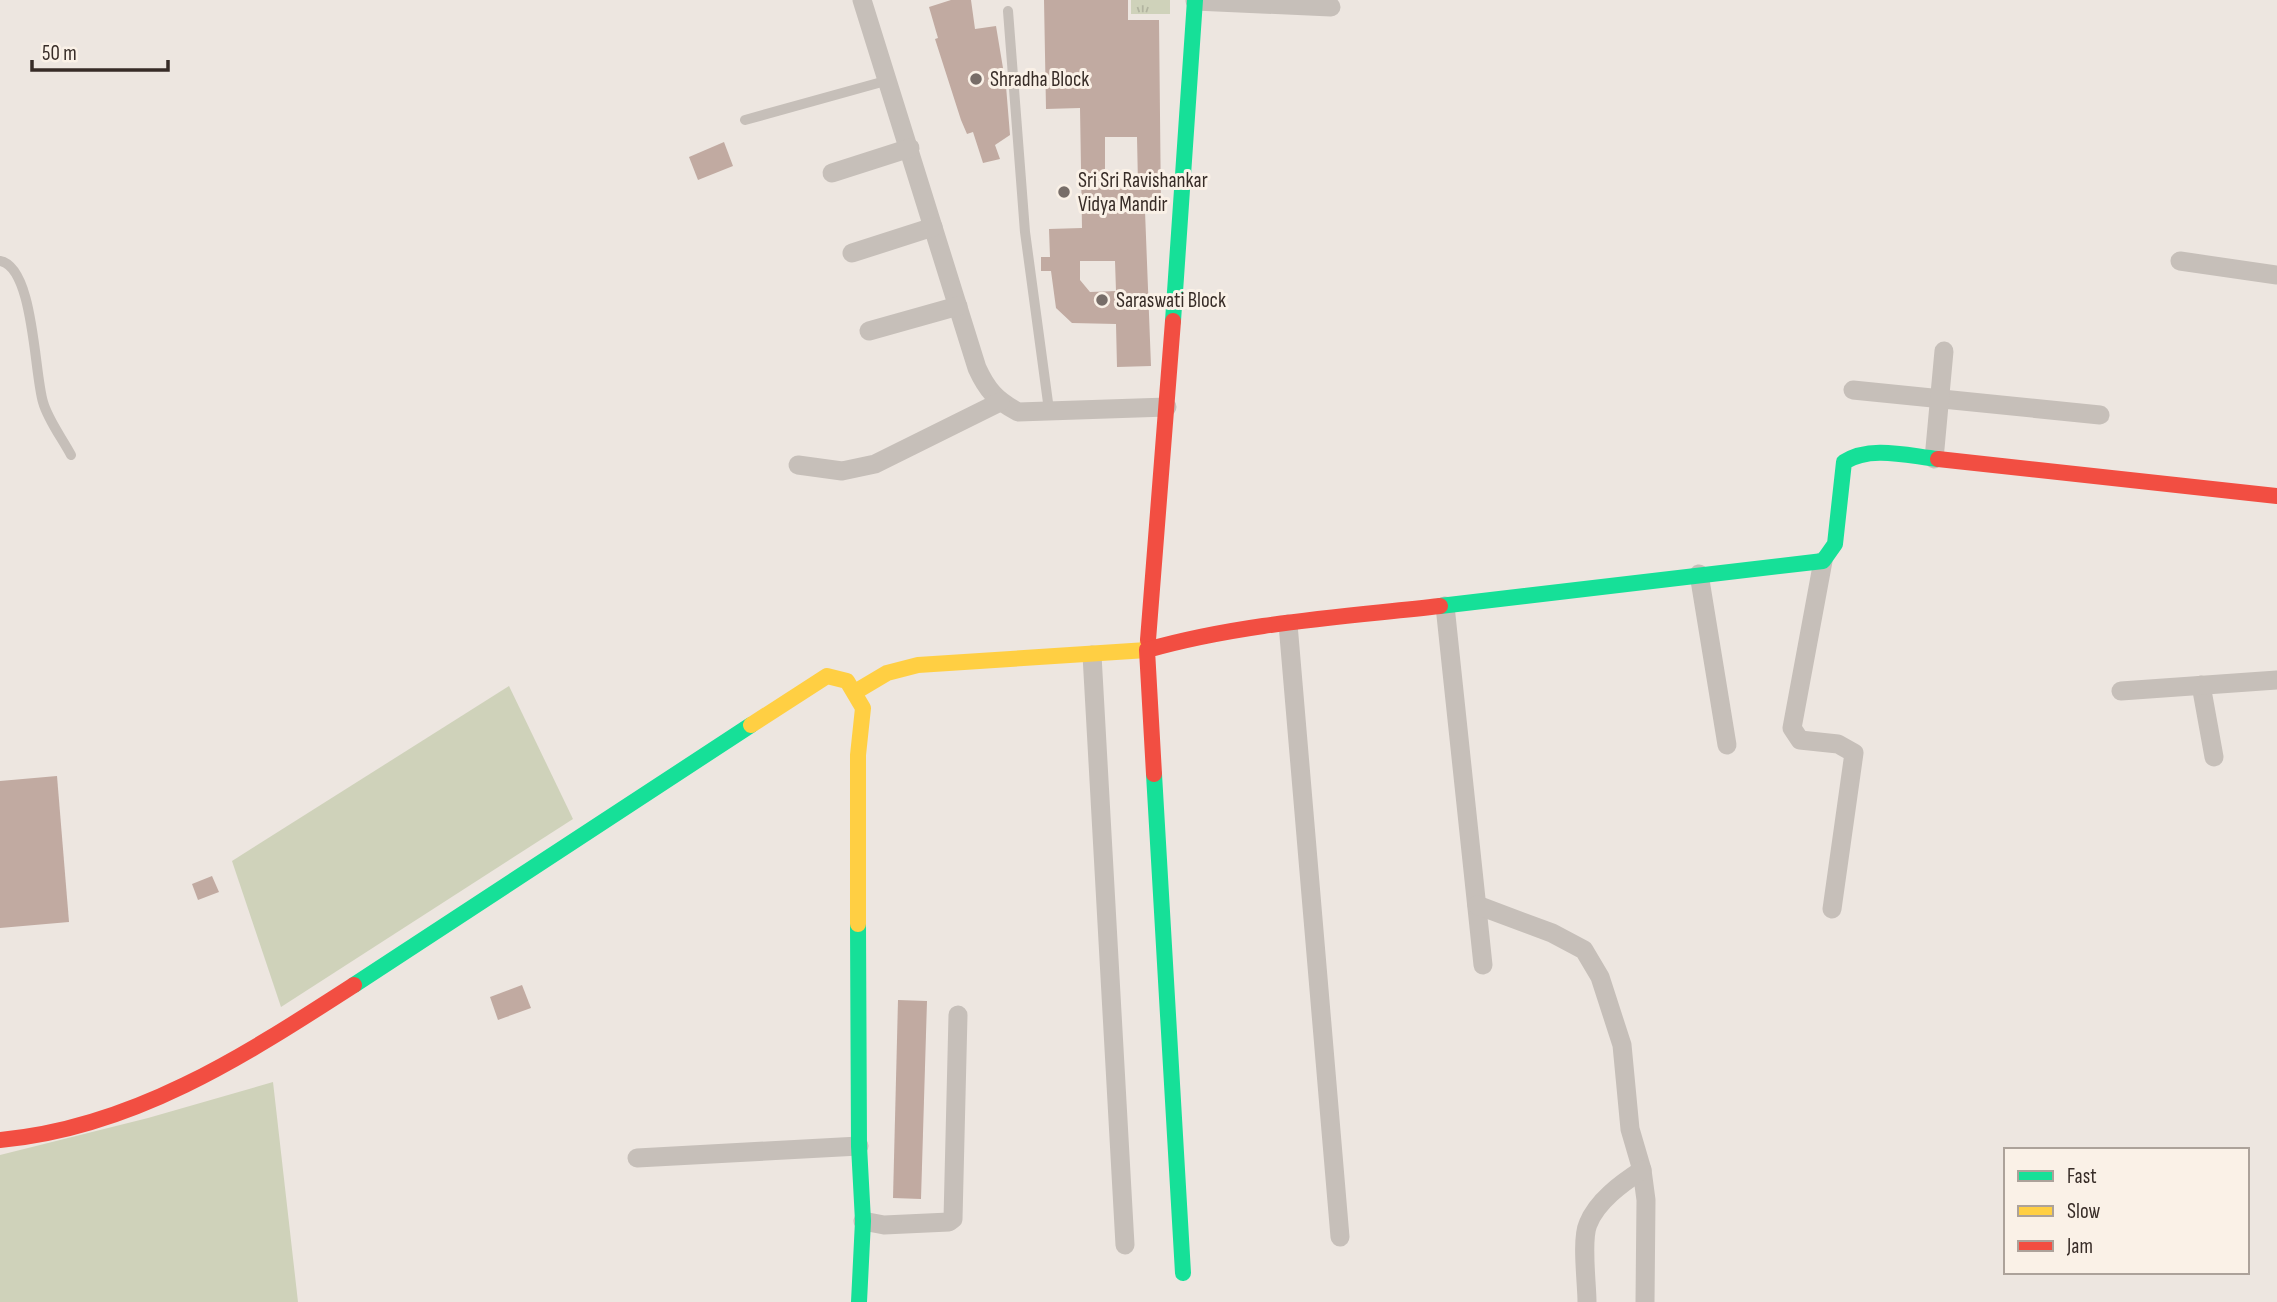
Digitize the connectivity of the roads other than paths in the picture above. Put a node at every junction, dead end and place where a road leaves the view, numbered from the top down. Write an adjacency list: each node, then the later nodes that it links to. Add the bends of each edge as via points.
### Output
1 (862, 0): 5 (street)
2 (1195, 0): 3 (street); 20 (street)
3 (1331, 7)
4 (1008, 11): 21 (lane, via 1025,232)
5 (889, 80): 6 (lane); 7 (street)
6 (745, 120)
7 (910, 148): 8 (street); 9 (street)
8 (832, 173)
9 (933, 226): 10 (street); 14 (street)
10 (852, 253)
11 (0, 261): 23 (lane, via 15,271 26,294 43,405)
12 (2180, 261): 13 (street)
13 (2277, 275)
14 (958, 306): 15 (street); 19 (street, via 977,368 987,390)
15 (869, 331)
16 (1944, 351): 18 (street)
17 (1853, 390): 18 (street)
18 (1940, 399): 22 (street); 24 (street)
19 (1000, 402): 21 (street, via 1018,412); 25 (street, via 875,464 842,471)
20 (1167, 407): 21 (street); 31 (street)
21 (1049, 410)
22 (2100, 415)
23 (71, 455)
24 (1934, 459): 26 (street); 27 (street, via 1872,452 1848,458 1835,544)
25 (797, 465)
26 (2277, 496)
27 (1824, 561): 28 (street); 40 (street, via 1792,728 1800,740 1838,744 1854,753)
28 (1699, 575): 29 (street); 37 (street)
29 (1445, 606): 30 (street); 39 (street)
30 (1288, 624): 31 (street); 48 (street)
31 (1147, 650): 32 (street); 50 (street)
32 (1092, 655): 36 (street, via 918,665 887,673); 49 (street)
33 (2277, 680): 34 (street)
34 (2201, 685): 35 (street); 38 (street)
35 (2121, 691)
36 (855, 692): 43 (street, via 847,681 827,676 282,1031 207,1075 115,1118 66,1132); 44 (street, via 863,708 859,755)
37 (1727, 745)
38 (2214, 757)
39 (1476, 905): 41 (street); 46 (street, via 1584,950 1600,977 1622,1045 1630,1129)
40 (1832, 909)
41 (1483, 965)
42 (958, 1015): 47 (street, via 953,1219 884,1225)
43 (0, 1140)
44 (859, 1146): 45 (street); 47 (street)
45 (637, 1158)
46 (1642, 1170): 52 (street, via 1598,1208 1586,1226); 53 (street)
47 (863, 1221): 51 (street)
48 (1340, 1237)
49 (1125, 1245)
50 (1183, 1273)
51 (859, 1302)
52 (1587, 1302)
53 (1645, 1302)

